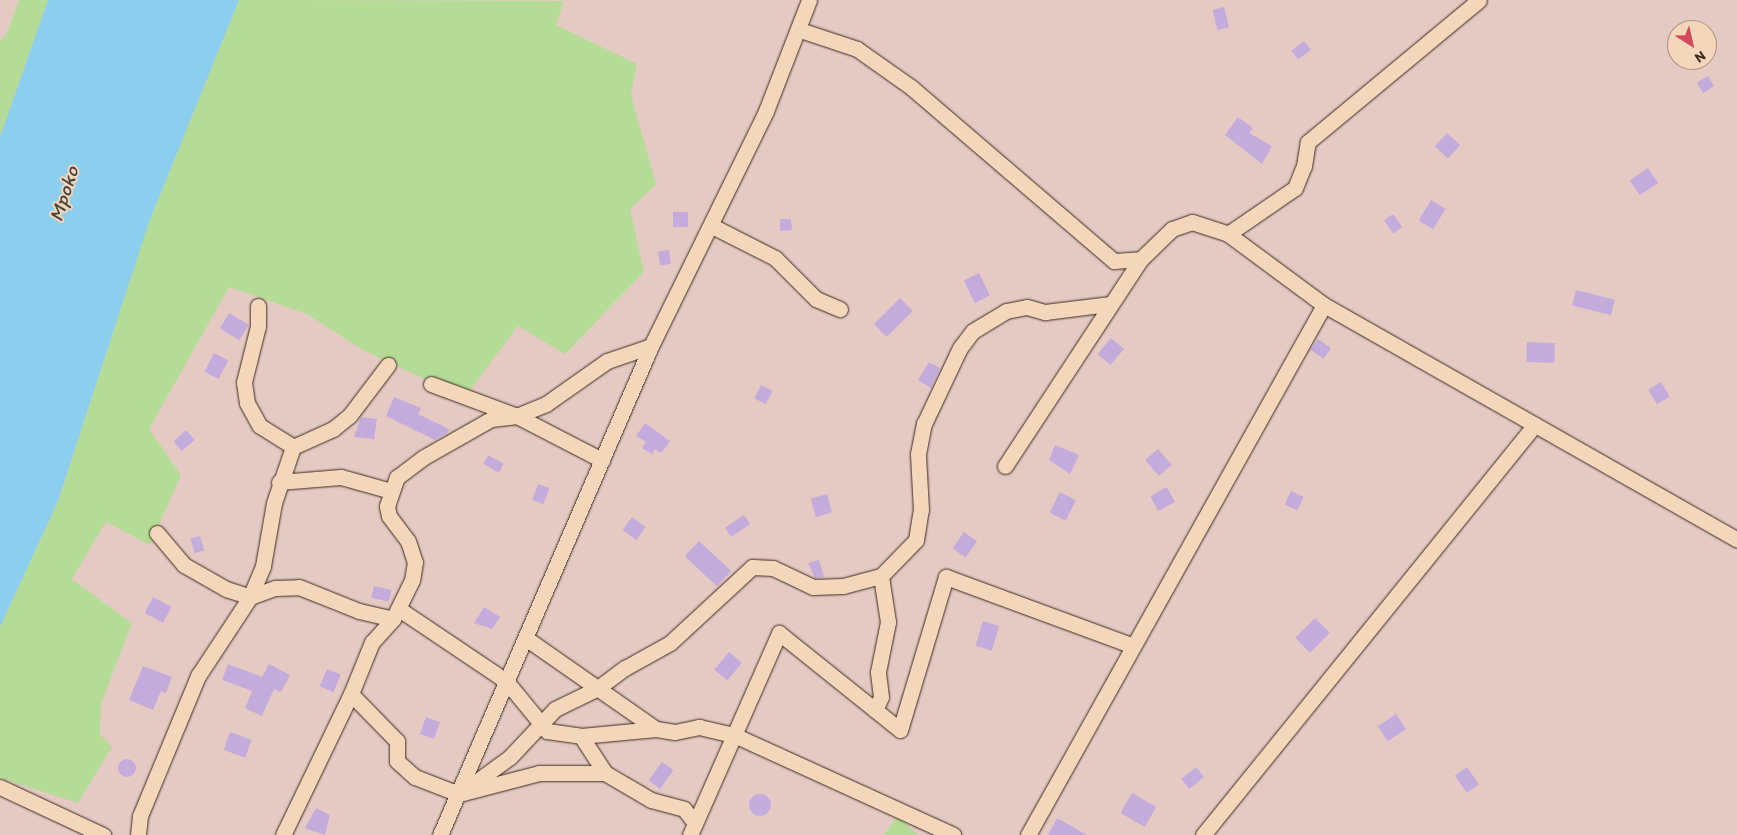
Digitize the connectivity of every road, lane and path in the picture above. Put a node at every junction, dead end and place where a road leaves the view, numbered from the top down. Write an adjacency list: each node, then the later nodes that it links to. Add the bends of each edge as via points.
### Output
1 (809, 0): 3 (street)
2 (1479, 0): 5 (street, via 1308,142 1304,166 1295,188)
3 (800, 30): 4 (street); 6 (street, via 857,48 912,88 1114,261)
4 (712, 226): 10 (street, via 775,258 816,299); 11 (street)
5 (1228, 234): 6 (street, via 1192,222 1172,228); 8 (street)
6 (1141, 259): 7 (street)
7 (1109, 304): 18 (street); 23 (street, via 1045,312 1027,307 1006,310 974,331 960,348 924,424 918,454 921,510 916,540)
8 (1324, 305): 15 (street); 27 (street)
9 (258, 306): 16 (street, via 258,326 244,382 248,403 260,426)
10 (840, 309)
11 (651, 346): 14 (street, via 607,361 546,404); 17 (street)
12 (388, 365): 16 (street, via 350,415 333,429)
13 (431, 384): 14 (street)
14 (517, 416): 17 (street); 20 (street, via 491,419 424,457 397,477)
15 (1533, 427): 22 (street); 46 (street)
16 (293, 447): 19 (street)
17 (602, 460): 26 (street)
18 (1005, 466)
19 (279, 482): 20 (street, via 341,478); 24 (street, via 263,566)
20 (391, 491): 25 (street, via 387,506 389,516 408,541 415,562)
21 (156, 533): 24 (street, via 184,565 201,578)
22 (1737, 540)
23 (881, 576): 29 (street, via 843,586 813,586 773,568 752,567 670,644 625,668); 31 (street, via 888,622 878,672 881,697)
24 (250, 597): 25 (street, via 275,588 299,587 359,611); 41 (street, via 198,676 140,816)
25 (396, 614): 28 (street); 30 (street, via 372,642)
26 (527, 639): 28 (street); 29 (street)
27 (1131, 646): 31 (street, via 946,577 900,730); 45 (street)
28 (506, 681): 32 (street); 38 (street)
29 (598, 688): 32 (street, via 555,709); 33 (street)
30 (351, 694): 38 (street, via 398,741 396,761 415,778); 42 (street)
31 (875, 710): 34 (street, via 780,633)
32 (541, 725): 35 (street, via 547,731); 38 (street, via 510,757)
33 (656, 729): 34 (street, via 675,732 699,727); 35 (street)
34 (734, 735): 39 (street); 44 (street)
35 (581, 736): 36 (street)
36 (605, 773): 38 (street, via 539,773); 39 (street, via 651,800 684,809)
37 (0, 787): 40 (street)
38 (459, 794): 43 (street)
39 (692, 829)
40 (103, 835)
41 (138, 835)
42 (283, 835)
43 (440, 835)
44 (952, 835)
45 (1028, 835)
46 (1203, 835)

